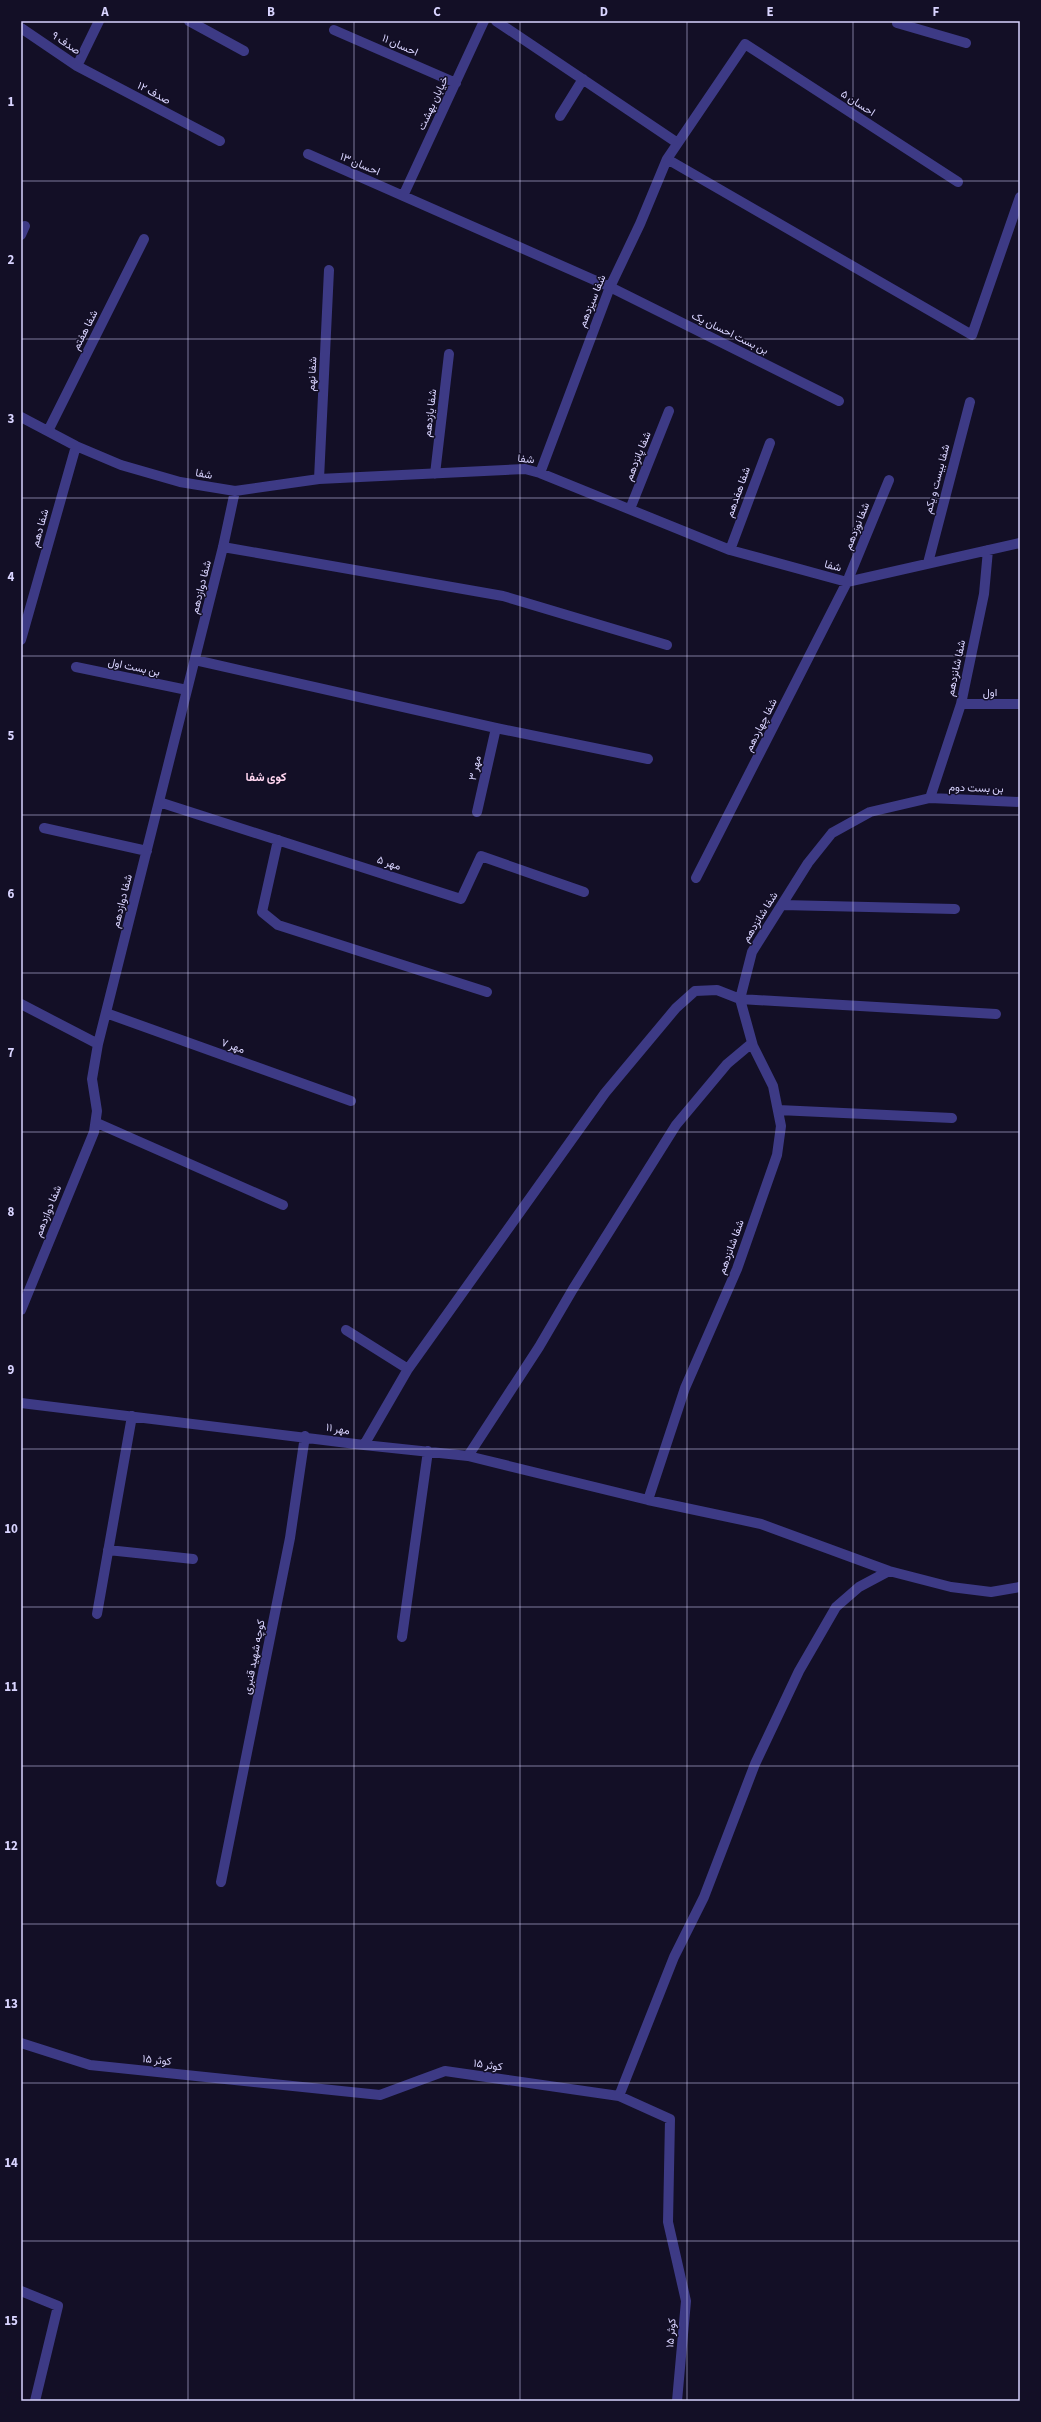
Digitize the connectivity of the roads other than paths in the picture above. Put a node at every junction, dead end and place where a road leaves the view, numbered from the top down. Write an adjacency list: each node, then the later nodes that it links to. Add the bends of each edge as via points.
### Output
1 (98, 21): 11 (street)
2 (190, 21): 10 (street)
3 (484, 21): 13 (street, خیابان بهشت)
4 (496, 21): 12 (street)
5 (897, 22): 9 (street)
6 (21, 28): 11 (street, صدف ۹)
7 (334, 30): 13 (street, احسان ۱۱)
8 (745, 44): 16 (street, شفا سیزدهم); 19 (street, احسان ۵)
9 (966, 44)
10 (244, 51)
11 (77, 66): 15 (street, صدف ۱۲)
12 (583, 79): 14 (street); 16 (street)
13 (456, 83): 20 (street, خیابان بهشت)
14 (560, 116)
15 (220, 141)
16 (676, 142): 18 (street, شفا سیزدهم)
17 (308, 154): 20 (street, احسان ۱۳)
18 (667, 159): 21 (street, via 972,335); 24 (street, شفا سیزدهم)
19 (958, 182)
20 (403, 196): 24 (street, احسان ۱۳)
21 (1020, 197)
22 (144, 239): 30 (street, شفا هفتم)
23 (329, 270): 35 (street, شفا نهم)
24 (610, 287): 26 (street, بن بست احسان یک); 33 (street, شفا سیزدهم)
25 (449, 354): 34 (street, شفا یازدهم)
26 (839, 401)
27 (970, 402): 43 (street, شفا بیست و یکم)
28 (669, 411): 38 (street, شفا پانزدهم)
29 (21, 417): 30 (street, شفا)
30 (48, 431): 32 (street, شفا)
31 (770, 443): 41 (street, شفا هفدهم)
32 (76, 446): 37 (street, شفا, via 121,465 180,482); 45 (street, شفا دهم)
33 (540, 473): 34 (street, شفا, via 525,469); 38 (street, شفا)
34 (435, 474): 35 (street, شفا)
35 (319, 479): 37 (street, شفا)
36 (889, 480): 44 (street, شفا نوزدهم)
37 (235, 491): 40 (street, شفا دوازدهم)
38 (630, 509): 41 (street, شفا)
39 (1020, 543): 42 (street, شفا)
40 (223, 547): 46 (street, via 503,596); 47 (street, شفا دوازدهم)
41 (730, 550): 44 (street, شفا)
42 (988, 550): 43 (street, شفا); 50 (street, شفا شانزدهم, via 984,594)
43 (928, 563): 44 (street, شفا)
44 (847, 582): 61 (street, شفا چهاردهم)
45 (21, 640)
46 (667, 645)
47 (195, 660): 49 (street, شفا دوازدهم); 52 (street)
48 (76, 667): 49 (street, بن بست اول)
49 (186, 690): 55 (street, شفا دوازدهم)
50 (961, 704): 51 (street, اول); 54 (street, شفا شانزدهم)
51 (1020, 704)
52 (496, 728): 53 (street); 57 (street, مهر ۳)
53 (648, 759)
54 (930, 798): 56 (street, بن بست دوم); 63 (street, شفا شانزدهم, via 870,812 832,833 808,863)
55 (159, 802): 59 (street, مهر ۵); 60 (street, شفا دوازدهم)
56 (1020, 802)
57 (477, 812)
58 (44, 828): 60 (street)
59 (278, 840): 62 (street, مهر ۵, via 461,899 481,856); 65 (street, via 262,912 278,925)
60 (147, 851): 68 (street, شفا دوازدهم)
61 (696, 878)
62 (584, 892)
63 (782, 905): 64 (street); 66 (street, شفا شانزدهم, via 752,952)
64 (955, 909)
65 (487, 992)
66 (740, 999): 69 (street); 70 (street, شفا شانزدهم); 79 (street, via 717,990 706,989 695,991 676,1008 605,1093)
67 (21, 1004): 71 (street)
68 (106, 1013): 71 (street, شفا دوازدهم); 72 (street, مهر ۷)
69 (996, 1014)
70 (752, 1043): 73 (street, شفا شانزدهم, via 773,1086); 85 (street, via 727,1064 676,1126)
71 (98, 1044): 75 (street, شفا دوازدهم, via 92,1079)
72 (351, 1101)
73 (778, 1110): 74 (street); 86 (street, شفا شانزدهم, via 781,1126 776,1155 737,1268 685,1388)
74 (952, 1118)
75 (96, 1122): 76 (street); 77 (street, شفا دوازدهم)
76 (283, 1205)
77 (21, 1310)
78 (346, 1330): 79 (street)
79 (408, 1369): 83 (street)
80 (21, 1403): 81 (street, مهر ۱۱)
81 (132, 1416): 82 (street, مهر ۱۱); 87 (street)
82 (306, 1436): 83 (street, مهر ۱۱); 93 (street, کوچه شهید قنبری, via 290,1538)
83 (364, 1445): 84 (street, مهر ۱۱)
84 (428, 1451): 85 (street, مهر ۱۱); 92 (street)
85 (468, 1456): 86 (street, مهر ۱۱)
86 (648, 1500): 89 (street, مهر ۱۱, via 761,1524)
87 (108, 1550): 88 (street); 91 (street)
88 (193, 1559)
89 (889, 1571): 90 (street, مهر ۱۱, via 951,1587 991,1592); 95 (street, via 859,1587 836,1607 799,1671 755,1764 704,1897 674,1957)
90 (1020, 1587)
91 (97, 1614)
92 (402, 1637)
93 (221, 1882)
94 (21, 2043): 95 (street, کوثر ۱۵, via 90,2065 380,2095 445,2071)
95 (619, 2096): 98 (street, کوثر ۱۵, via 670,2119 668,2222 686,2301)
96 (21, 2291): 97 (street, via 58,2306)
97 (35, 2401)
98 (677, 2401)

